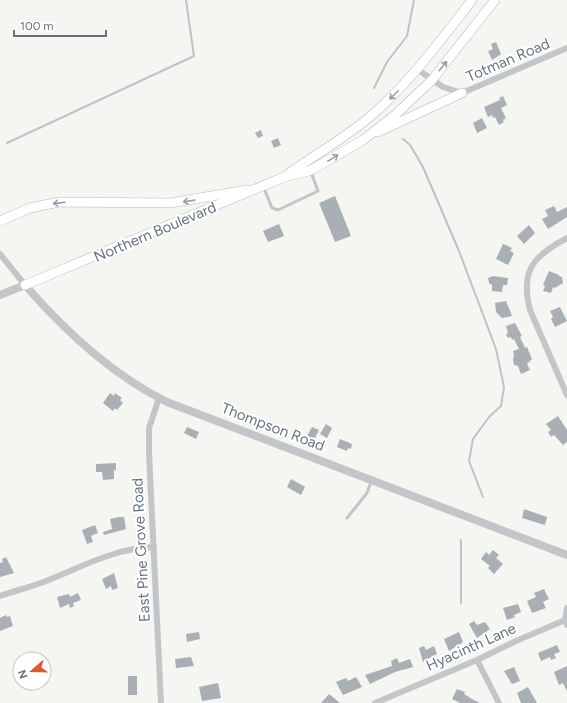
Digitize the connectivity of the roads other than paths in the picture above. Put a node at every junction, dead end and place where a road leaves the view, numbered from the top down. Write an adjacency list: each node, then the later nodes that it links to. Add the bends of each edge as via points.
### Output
1 (472, 0): 4 (main road, Northern Boulevard)
2 (495, 0): 5 (main road, Northern Boulevard, one-way to 2)
3 (567, 48): 6 (street, Totman Road)
4 (417, 69): 5 (street, Totman Road); 9 (main road, Northern Boulevard, one-way to 9, via 371,116)
5 (432, 80): 6 (street, Totman Road, via 443,87); 7 (main road, Northern Boulevard)
6 (462, 93): 7 (main road)
7 (363, 140): 8 (main road, Northern Boulevard, one-way to 7)
8 (311, 170): 9 (main road, Northern Boulevard); 10 (lane, via 318,191 278,210 272,208)
9 (284, 178): 10 (main road, Northern Boulevard)
10 (264, 186): 11 (main road, Northern Boulevard)
11 (255, 190): 12 (main road, one-way to 12, via 170,203 59,202 30,208); 15 (main road, Northern Boulevard)
12 (0, 221)
13 (567, 238): 17 (street, via 541,254 529,270 526,283 530,310)
14 (0, 254): 15 (street)
15 (24, 285): 16 (street); 18 (street, Thompson Road, via 72,335 129,380)
16 (0, 295)
17 (567, 395)
18 (159, 398): 19 (street, Thompson Road); 21 (street, East Pine Grove Road, via 149,428)
19 (372, 480): 20 (lane, via 367,493); 22 (street, Thompson Road)
20 (347, 518)
21 (154, 547): 23 (street, via 132,548 116,553); 27 (street, East Pine Grove Road)
22 (567, 555)
23 (0, 596)
24 (567, 608): 25 (street, Hyacinth Lane)
25 (566, 623): 26 (street, Hyacinth Lane, via 516,641)
26 (477, 660): 28 (street, Hyacinth Lane); 29 (street)
27 (160, 703)
28 (375, 703)
29 (499, 703)

